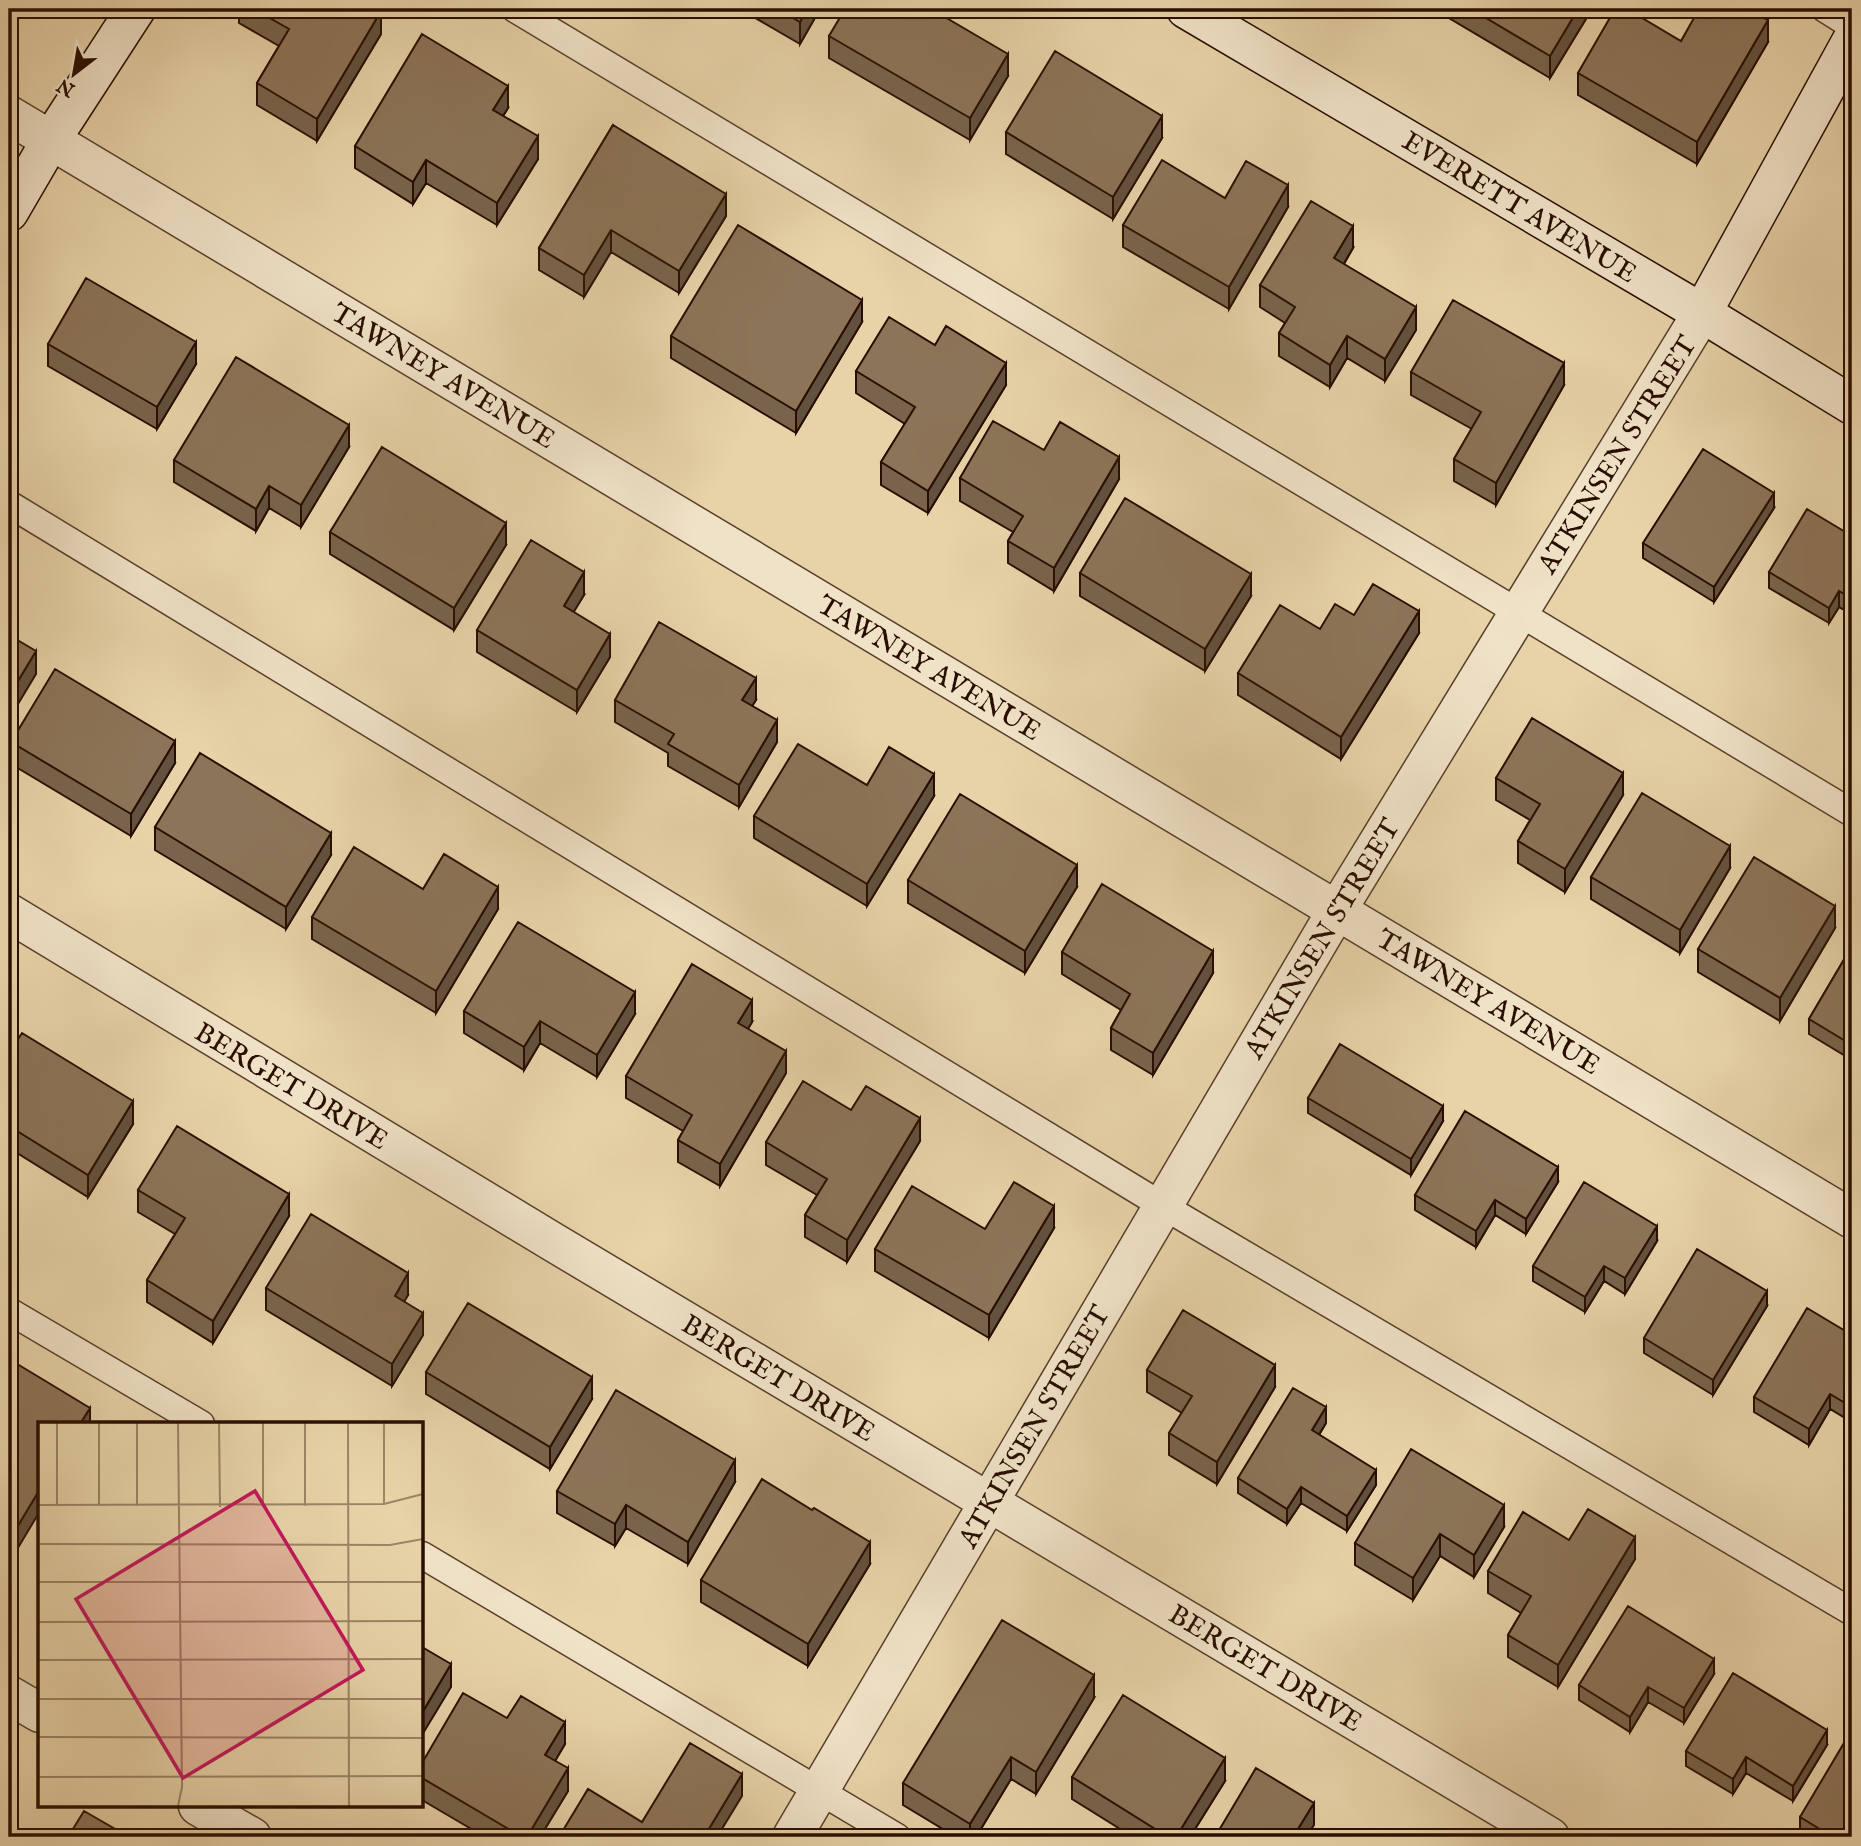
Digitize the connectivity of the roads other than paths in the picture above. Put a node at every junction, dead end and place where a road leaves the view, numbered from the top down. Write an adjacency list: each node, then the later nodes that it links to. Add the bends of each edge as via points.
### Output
1 (136, 9): 8 (street)
2 (515, 9): 13 (lane)
3 (1186, 9): 10 (street, EVERETT AVENUE)
4 (1825, 9): 5 (lane)
5 (1852, 26)
6 (1852, 40): 10 (street, ATKINSEN STREET)
7 (9, 115): 8 (street, TAWNEY AVENUE)
8 (51, 140): 9 (street); 15 (street, TAWNEY AVENUE)
9 (9, 212)
10 (1702, 313): 11 (street, EVERETT AVENUE); 13 (street, ATKINSEN STREET)
11 (1852, 405)
12 (9, 504): 17 (lane)
13 (1519, 612): 14 (lane); 15 (street, ATKINSEN STREET)
14 (1852, 813)
15 (1337, 910): 17 (street, ATKINSEN STREET); 18 (street, TAWNEY AVENUE)
16 (9, 913): 21 (street, BERGET DRIVE)
17 (1163, 1206): 21 (street, ATKINSEN STREET); 23 (lane)
18 (1852, 1219)
19 (9, 1311): 20 (lane)
20 (198, 1422)
21 (989, 1502): 26 (street, ATKINSEN STREET); 31 (street, BERGET DRIVE)
22 (424, 1556): 26 (lane)
23 (1852, 1612)
24 (9, 1695): 25 (street)
25 (38, 1712)
26 (819, 1790): 29 (street, ATKINSEN STREET); 30 (lane)
27 (201, 1808): 28 (street)
28 (252, 1837)
29 (792, 1837)
30 (897, 1837)
31 (1550, 1837)

